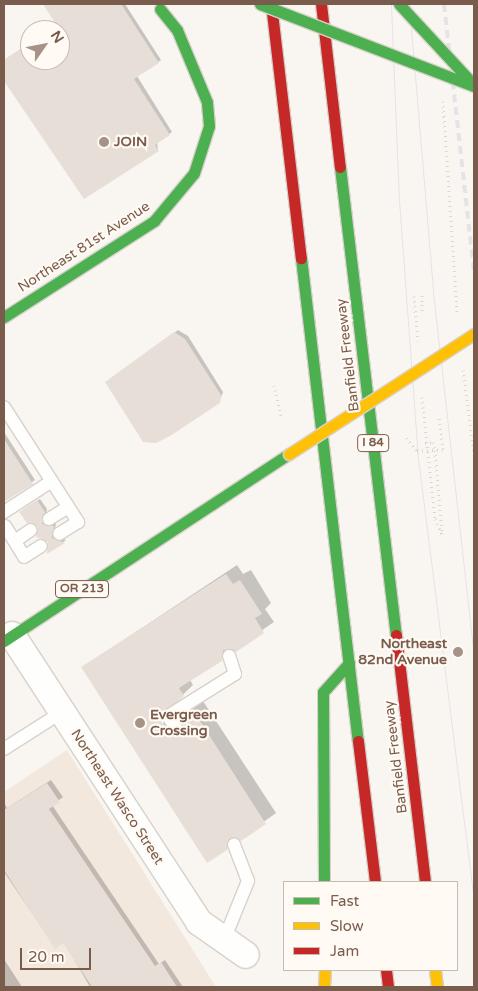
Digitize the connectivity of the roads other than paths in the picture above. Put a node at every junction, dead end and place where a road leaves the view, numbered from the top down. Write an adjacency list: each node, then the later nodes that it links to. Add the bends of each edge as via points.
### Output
1 (149, 4): 6 (main road)
2 (260, 4): 8 (main road, bridge)
3 (271, 4): 23 (main road)
4 (321, 4): 30 (main road, Banfield Freeway / I 84)
5 (399, 4): 8 (main road, bridge)
6 (160, 9): 7 (main road, Northeast 81st Avenue); 7 (main road, Northeast 81st Avenue, via 177,8)
7 (177, 30): 9 (main road, Northeast 81st Avenue, via 201,83 209,113 203,151 186,187 154,221)
8 (474, 86)
9 (4, 317)
10 (474, 334): 21 (main road, OR 213, bridge)
11 (4, 407): 12 (lane)
12 (52, 481): 13 (lane); 14 (lane)
13 (68, 507): 15 (lane); 18 (lane, via 78,522)
14 (4, 512)
15 (49, 519)
16 (4, 526): 19 (lane)
17 (32, 530): 19 (lane)
18 (59, 534)
19 (15, 541): 20 (lane, via 24,557)
20 (41, 546)
21 (6, 633): 24 (street, Northeast Wasco Street)
22 (229, 656): 25 (lane, via 235,674 168,716)
23 (349, 664): 28 (main road, via 323,692); 29 (main road)
24 (62, 712): 26 (lane); 31 (street, Northeast Wasco Street, via 199,922)
25 (177, 730)
26 (4, 749)
27 (234, 845): 31 (lane, via 248,881)
28 (324, 881)
29 (375, 881)
30 (425, 881)
31 (224, 940): 32 (street, Northeast Wasco Street)
32 (246, 955)
33 (324, 971): 36 (main road)
34 (386, 971): 37 (main road)
35 (435, 971): 38 (main road)
36 (324, 987)
37 (388, 987)
38 (437, 987)

